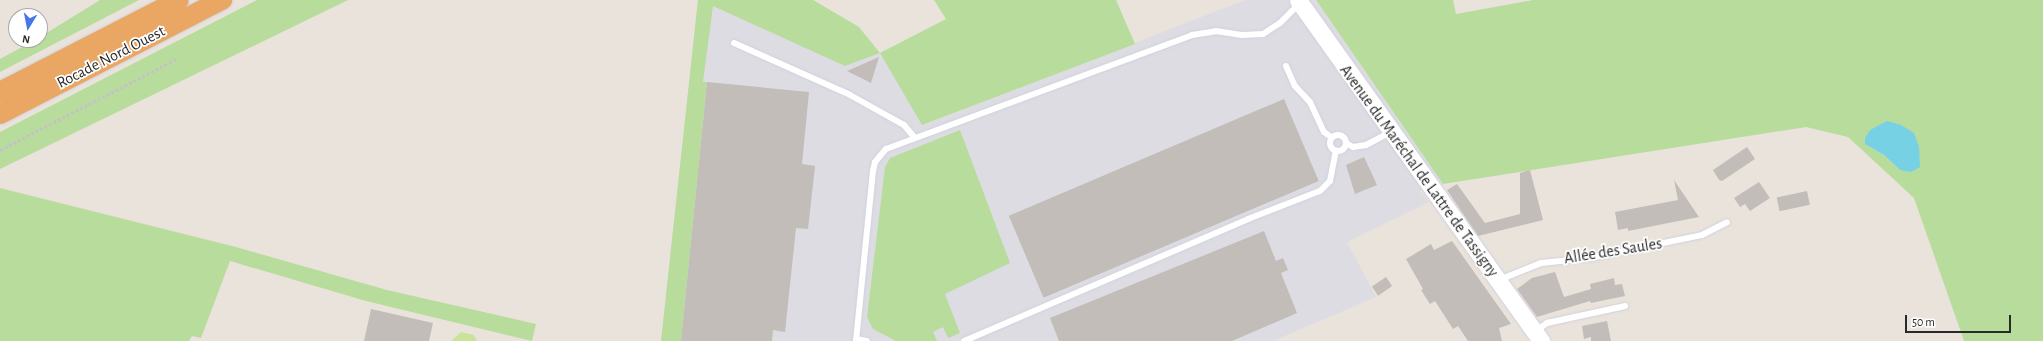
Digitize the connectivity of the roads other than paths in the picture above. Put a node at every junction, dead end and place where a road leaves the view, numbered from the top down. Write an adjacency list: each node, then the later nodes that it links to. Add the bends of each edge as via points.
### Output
1 (179, 0): 6 (highway, Rocade Nord Ouest)
2 (222, 0): 7 (highway, Rocade Nord Ouest)
3 (1299, 2): 8 (main road, Avenue du Maréchal de Lattre de Tassigny); 9 (lane, via 1280,23 1263,34 1242,35 1216,31 1192,35)
4 (734, 42): 9 (lane, via 850,95 904,125)
5 (1286, 66): 10 (lane, via 1295,86 1310,102 1324,132)
6 (0, 92)
7 (0, 114)
8 (1390, 132): 11 (lane, via 1366,145 1353,147); 14 (main road, Avenue du Maréchal de Lattre de Tassigny)
9 (914, 137): 17 (lane, via 886,149 875,162)
10 (1331, 137): 11 (lane, via 1341,135); 12 (lane, via 1329,145)
11 (1346, 143): 12 (lane, via 1344,149)
12 (1336, 151): 19 (lane, via 1330,181 1320,191 1248,219)
13 (1727, 222): 14 (lane, Allée des Saules, via 1702,235 1590,258 1541,263)
14 (1498, 281): 16 (main road, Avenue du Maréchal de Lattre de Tassigny)
15 (1626, 306): 16 (lane, via 1547,323)
16 (1538, 336)
17 (856, 340): 18 (lane)
18 (867, 341)
19 (964, 341)

